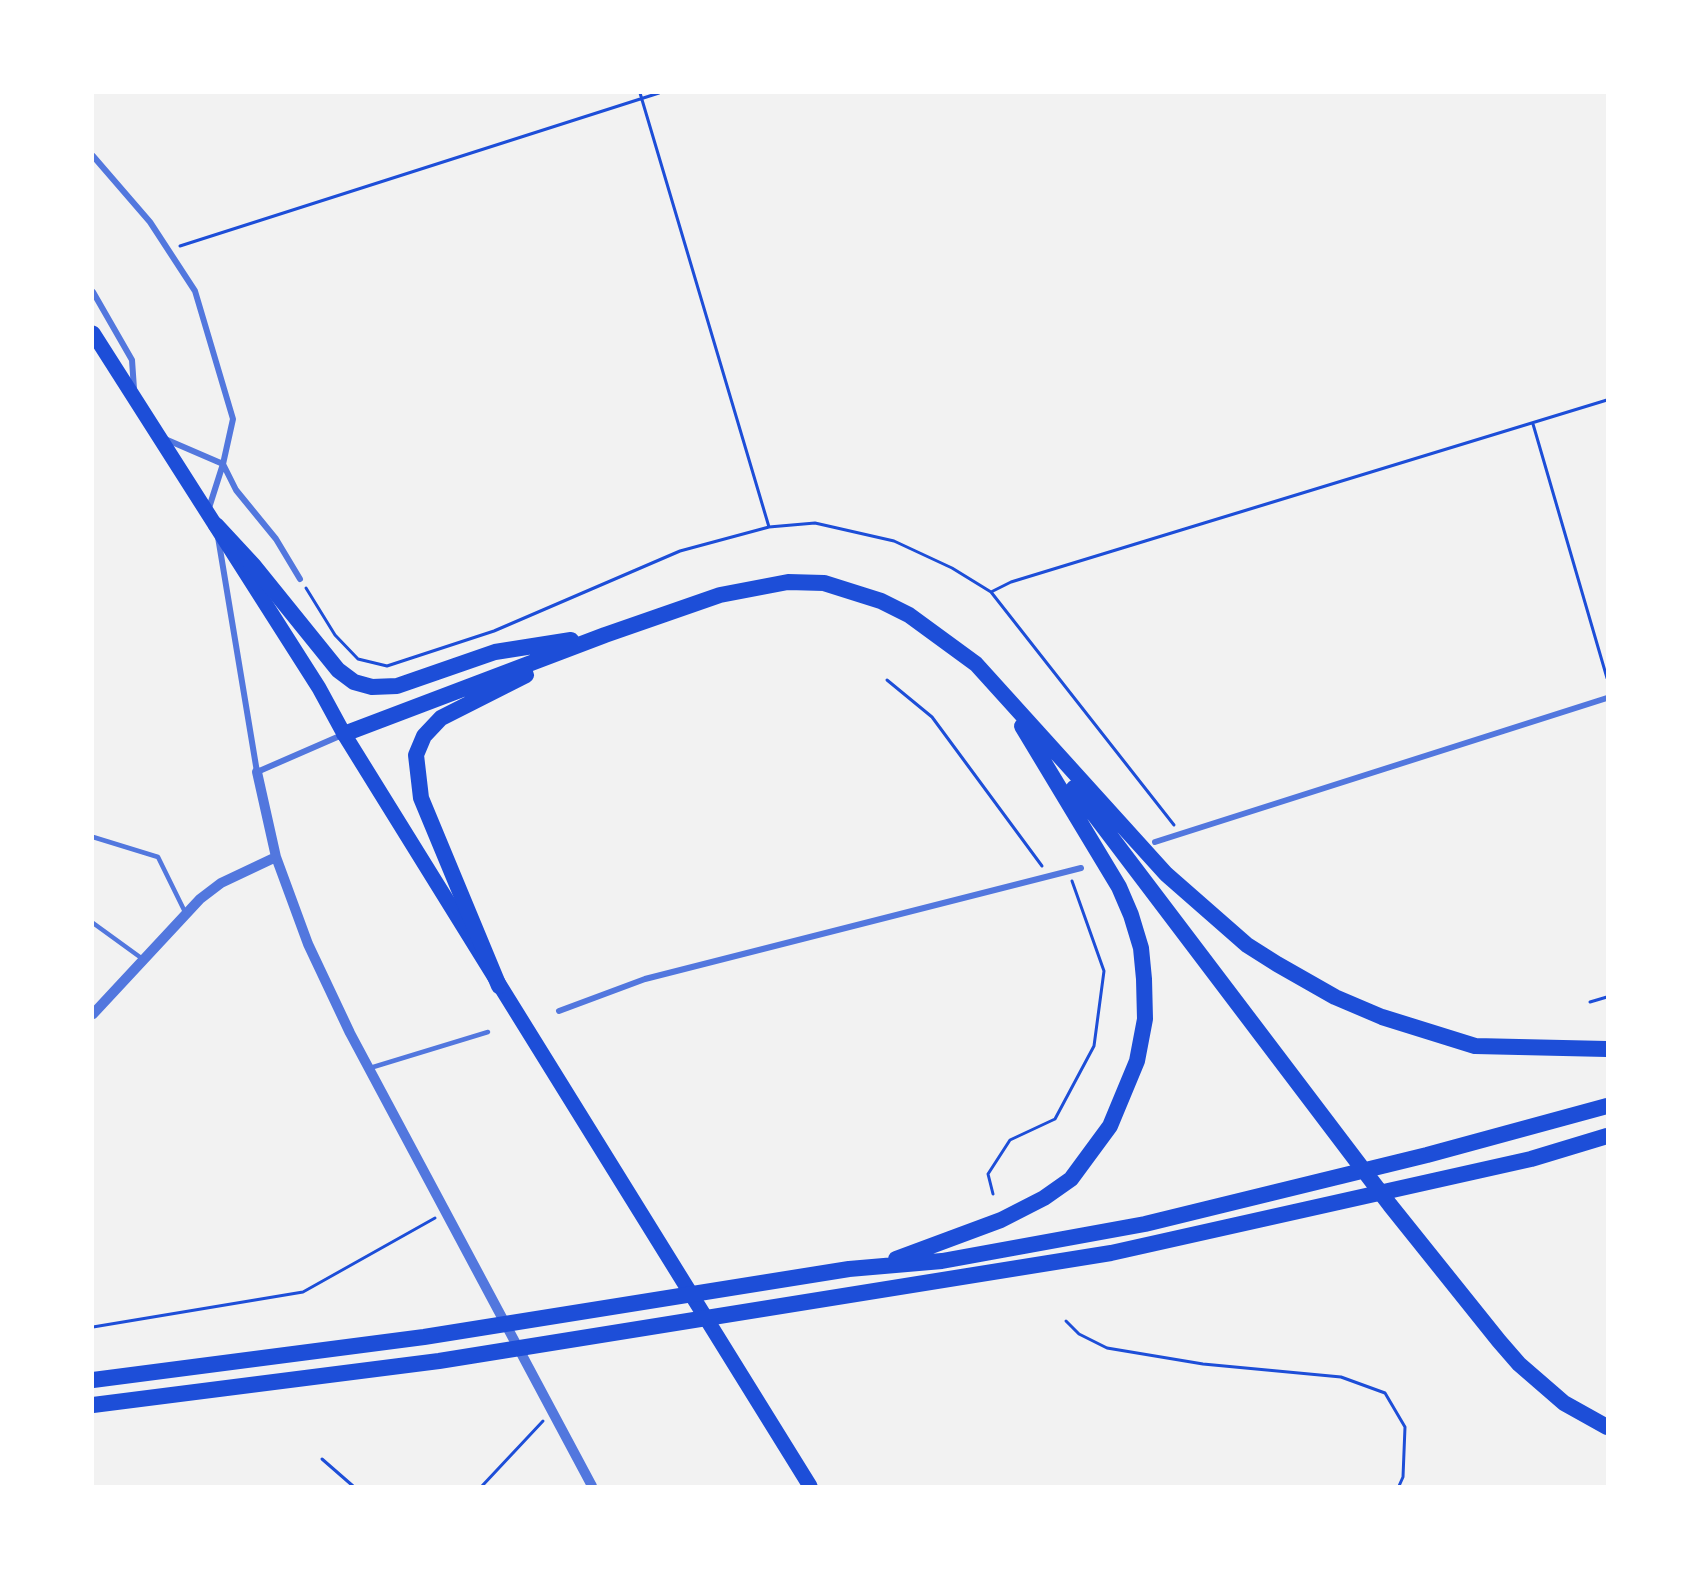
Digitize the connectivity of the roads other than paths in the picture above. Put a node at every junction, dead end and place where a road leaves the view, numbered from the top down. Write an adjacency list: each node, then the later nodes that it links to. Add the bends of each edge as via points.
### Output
1 (93, 156): 6 (street, via 150,222 195,291 233,419)
2 (93, 292): 4 (street, via 132,360)
3 (93, 333): 4 (main road)
4 (134, 398): 5 (main road)
5 (158, 436): 6 (street); 7 (main road)
6 (223, 464): 7 (street); 8 (street, via 236,490 276,539)
7 (212, 518): 9 (highway, via 338,670 354,682 372,687 397,686 495,652); 12 (main road); 13 (street)
8 (300, 579)
9 (604, 635): 10 (highway, via 756,586 824,583 881,601 909,615 976,664); 12 (highway); 21 (highway, via 441,718 424,736 416,755 421,798)
10 (1003, 694): 25 (highway, via 1166,874 1247,945 1287,970 1382,1017 1475,1046); 31 (highway, via 1119,887 1131,915 1141,948 1144,979 1145,1019 1137,1061 1110,1126 1071,1179 1001,1220); 34 (highway, via 1390,1205 1498,1341 1564,1403)
11 (1607, 698): 15 (street)
12 (344, 734): 13 (street); 21 (main road)
13 (257, 772): 16 (street)
14 (93, 837): 18 (lane, via 158,857)
15 (1155, 842)
16 (276, 857): 18 (street, via 221,883); 26 (street, via 308,944)
17 (1081, 868): 22 (street, via 645,979)
18 (186, 914): 20 (street)
19 (93, 923): 20 (lane)
20 (144, 960): 23 (street)
21 (500, 986): 36 (main road)
22 (559, 1011)
23 (93, 1014)
24 (488, 1032): 26 (lane)
25 (1607, 1049)
26 (370, 1068): 35 (street)
27 (1607, 1106): 31 (highway, via 1342,1177 1145,1224 942,1262)
28 (1607, 1136): 30 (highway)
29 (1607, 1144): 30 (highway)
30 (1531, 1159): 33 (highway, via 1111,1253 439,1361)
31 (877, 1266): 32 (highway, via 424,1337)
32 (93, 1380)
33 (93, 1405)
34 (1607, 1427)
35 (592, 1486)
36 (810, 1486)

